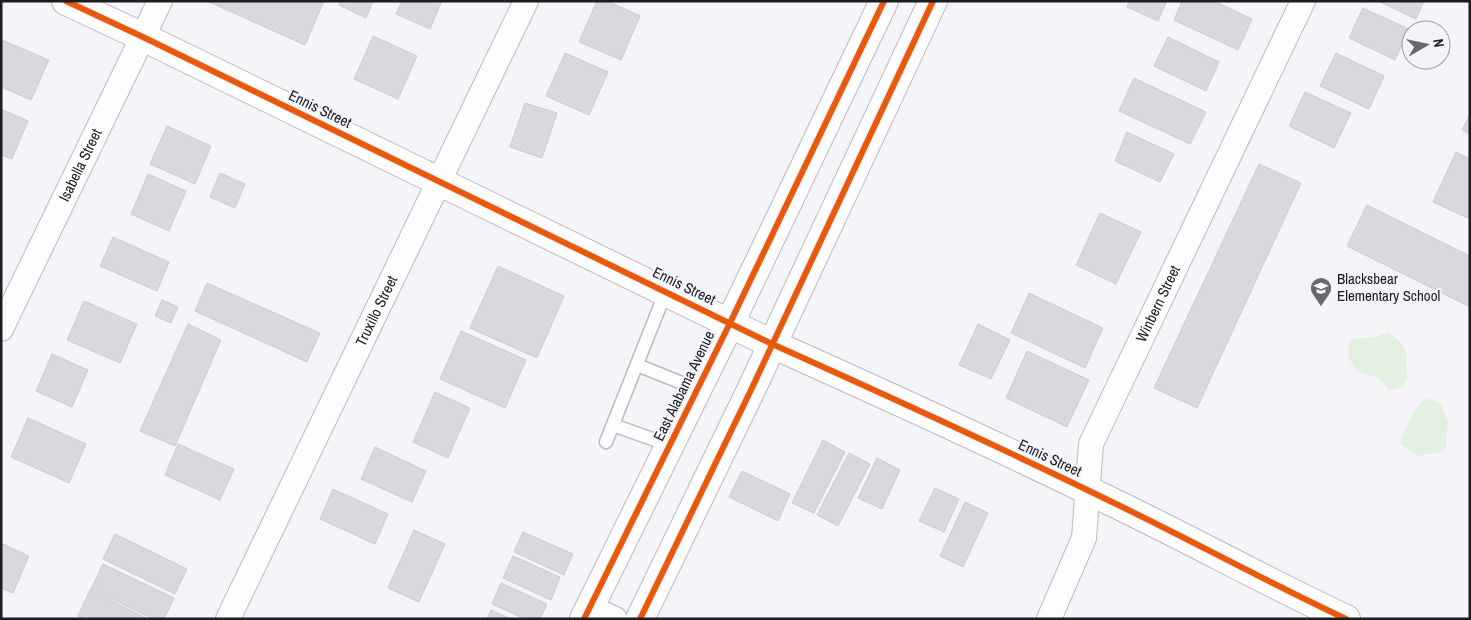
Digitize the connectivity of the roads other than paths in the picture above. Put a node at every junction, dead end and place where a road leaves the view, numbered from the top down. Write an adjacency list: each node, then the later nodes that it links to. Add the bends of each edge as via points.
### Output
1 (66, 1): 7 (street, Ennis Street)
2 (160, 1): 7 (street, Isabella Street)
3 (526, 1): 8 (street, Truxillo Street)
4 (884, 1): 10 (street, East Alabama Avenue)
5 (933, 1): 12 (street)
6 (1304, 1): 18 (street, Winbern Street, via 1091,444)
7 (143, 37): 8 (street, Ennis Street); 11 (street, Isabella Street)
8 (438, 181): 9 (street, Ennis Street); 20 (street, Truxillo Street)
9 (666, 292): 10 (street, Ennis Street); 13 (lane)
10 (730, 322): 12 (street, Ennis Street); 14 (street, East Alabama Avenue)
11 (1, 329)
12 (772, 344): 18 (street, Ennis Street); 22 (street)
13 (637, 365): 14 (lane); 15 (lane)
14 (697, 389): 17 (street, East Alabama Avenue)
15 (613, 425): 16 (lane); 17 (lane)
16 (606, 442)
17 (669, 445): 19 (street, East Alabama Avenue)
18 (1088, 490): 23 (street, Winbern Street, via 1084,538); 24 (street, Ennis Street)
19 (587, 613): 21 (street)
20 (228, 619)
21 (615, 619)
22 (640, 619)
23 (1049, 619)
24 (1346, 619)

